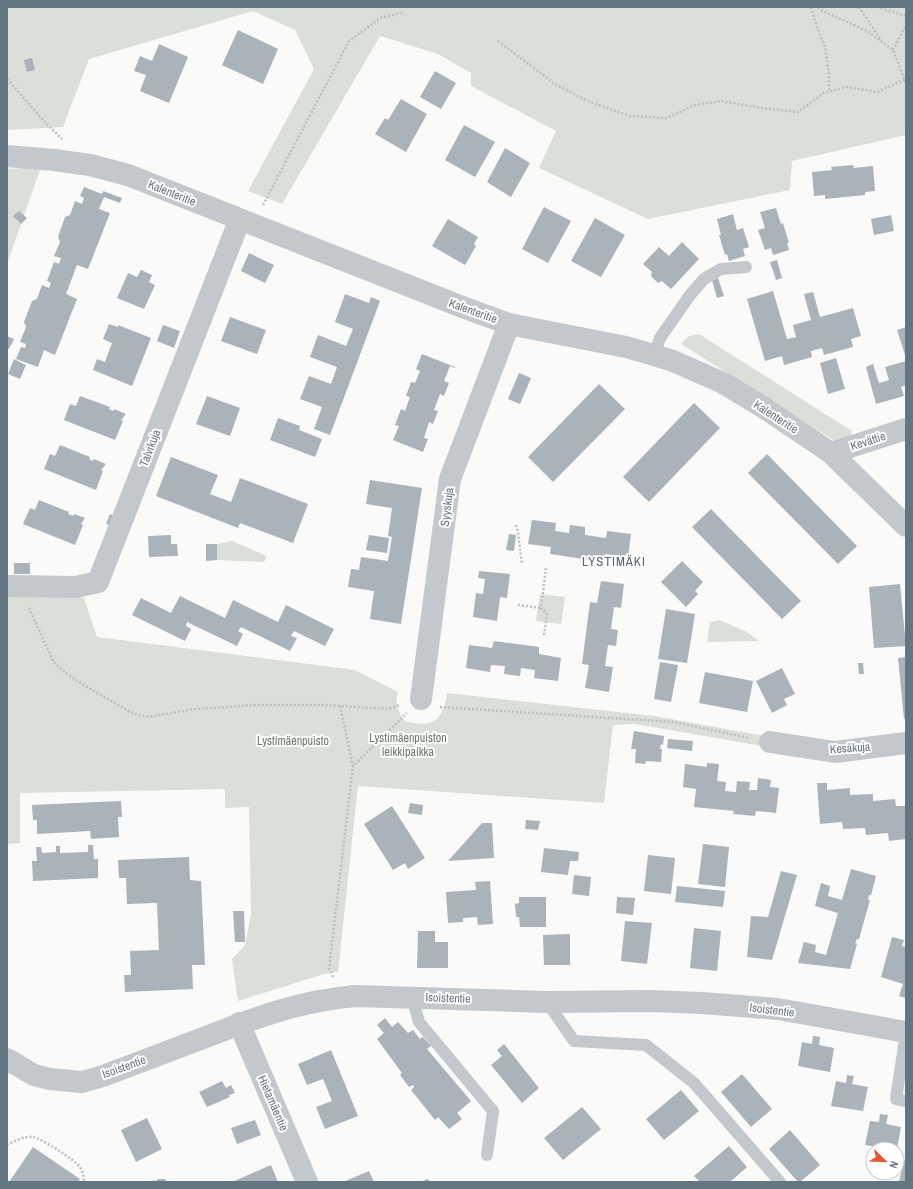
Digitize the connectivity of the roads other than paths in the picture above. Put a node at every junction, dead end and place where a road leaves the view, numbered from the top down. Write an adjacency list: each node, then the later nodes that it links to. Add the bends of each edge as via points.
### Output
1 (7, 156): 4 (street, Kalenteritie, via 90,165 128,175)
2 (236, 229): 9 (street, Talvikuja, via 98,582 76,587)
3 (746, 267): 5 (lane, via 722,269 704,279 660,338)
4 (509, 324): 5 (street, Kalenteritie); 10 (street, Syyskuja, via 450,479)
5 (654, 355): 7 (street, Kalenteritie, via 673,360 723,383)
6 (906, 429): 7 (street, Kevättie)
7 (831, 453): 8 (street, Kalenteritie)
8 (906, 526)
9 (13, 586)
10 (421, 699)
11 (770, 742): 12 (street, Kesäkuja, via 835,752)
12 (906, 743)
13 (412, 997): 14 (street, Isoistentie); 15 (street, Isoistentie, via 355,996 299,1004); 19 (lane, via 419,1022 493,1111)
14 (547, 1002): 16 (street, Isoistentie, via 702,1002 778,1009); 21 (lane, via 574,1041 646,1045 694,1083)
15 (240, 1023): 17 (street, Isoistentie, via 82,1082 34,1075); 20 (street, Hietamäentie)
16 (906, 1033): 18 (lane, via 896,1098)
17 (7, 1059)
18 (906, 1101)
19 (487, 1155)
20 (307, 1182)
21 (780, 1182)

